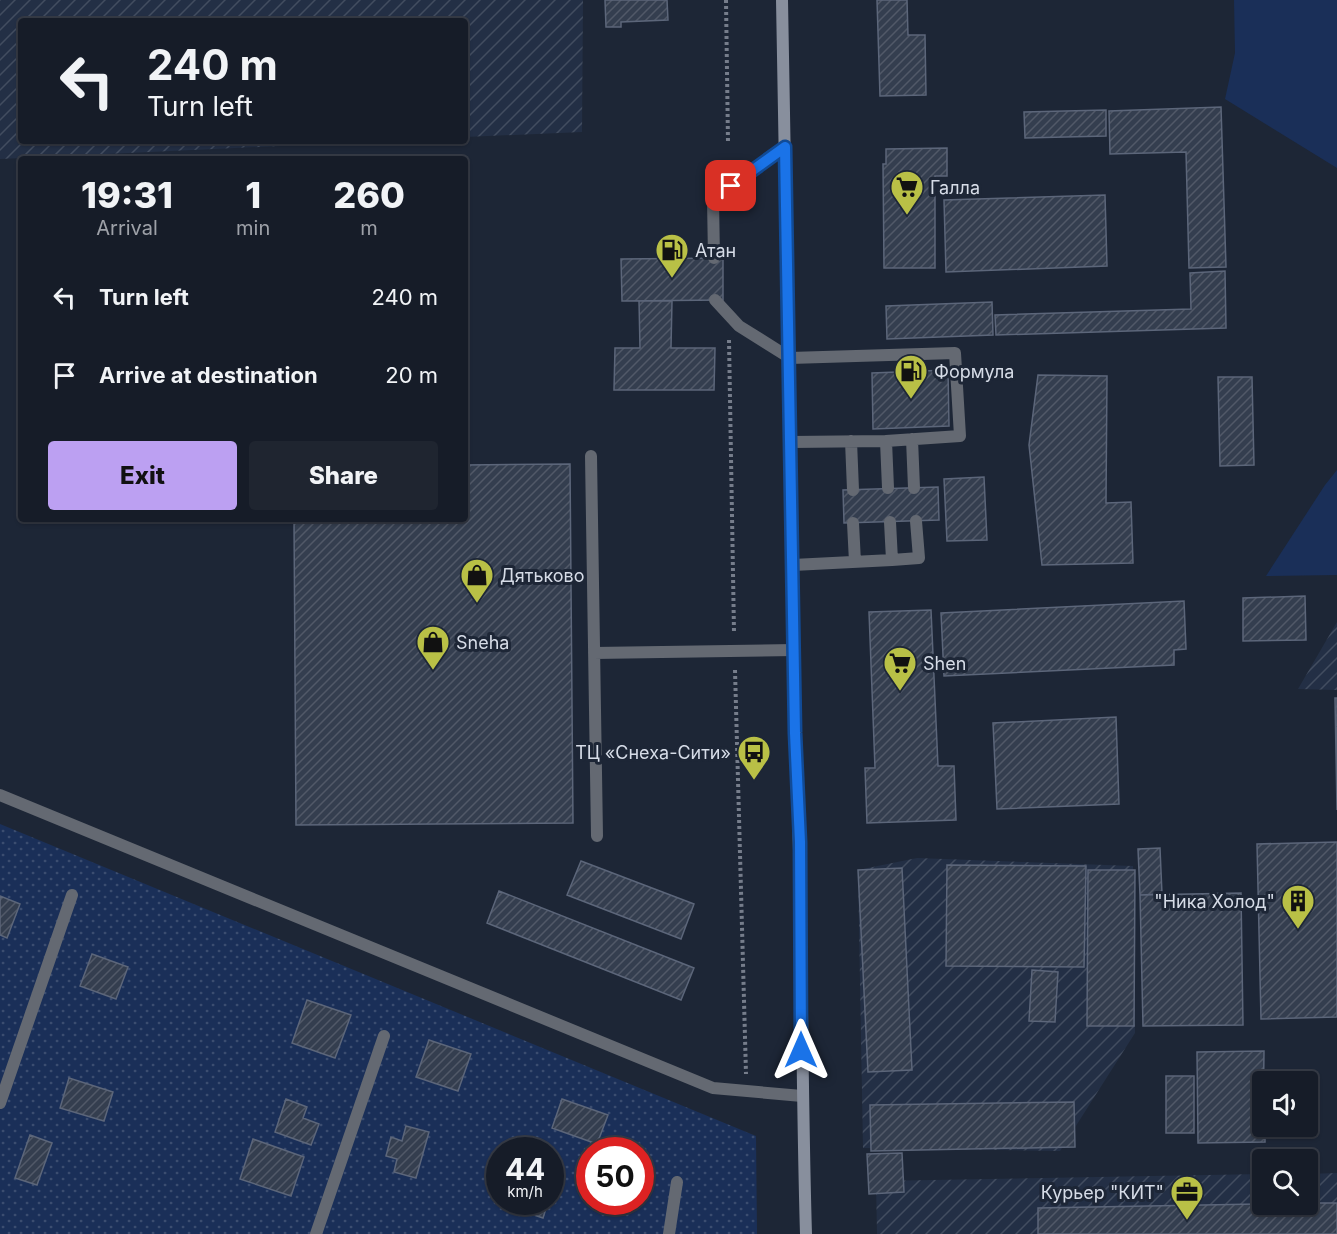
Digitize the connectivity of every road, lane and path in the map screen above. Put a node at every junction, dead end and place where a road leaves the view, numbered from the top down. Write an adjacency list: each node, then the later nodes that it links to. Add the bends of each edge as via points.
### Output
1 (726, 0): 3 (path)
2 (782, 0): 4 (main road)
3 (728, 142)
4 (785, 147): 5 (lane, via 712,200); 8 (main road)
5 (714, 258)
6 (716, 300): 7 (lane)
7 (728, 315): 8 (lane); 23 (path)
8 (790, 358): 9 (lane, via 955,353 960,435); 12 (main road)
9 (912, 439): 11 (lane); 15 (lane)
10 (851, 441): 11 (lane); 12 (lane); 16 (lane)
11 (886, 441): 14 (lane)
12 (791, 442): 22 (main road)
13 (591, 456): 25 (lane)
14 (888, 488)
15 (914, 488)
16 (853, 490)
17 (916, 521): 20 (lane, via 919,558)
18 (890, 522): 20 (lane)
19 (853, 523): 21 (lane)
20 (892, 560): 21 (lane)
21 (855, 562): 22 (lane)
22 (793, 565): 24 (main road)
23 (735, 633)
24 (794, 650): 25 (lane); 32 (main road)
25 (594, 653): 28 (lane)
26 (735, 670): 31 (path)
27 (0, 795): 32 (lane, via 713,1088)
28 (597, 836)
29 (72, 895): 33 (lane)
30 (384, 1036): 35 (lane)
31 (746, 1078)
32 (802, 1096): 37 (main road)
33 (0, 1103)
34 (677, 1182): 36 (lane)
35 (316, 1234)
36 (669, 1234)
37 (806, 1234)

